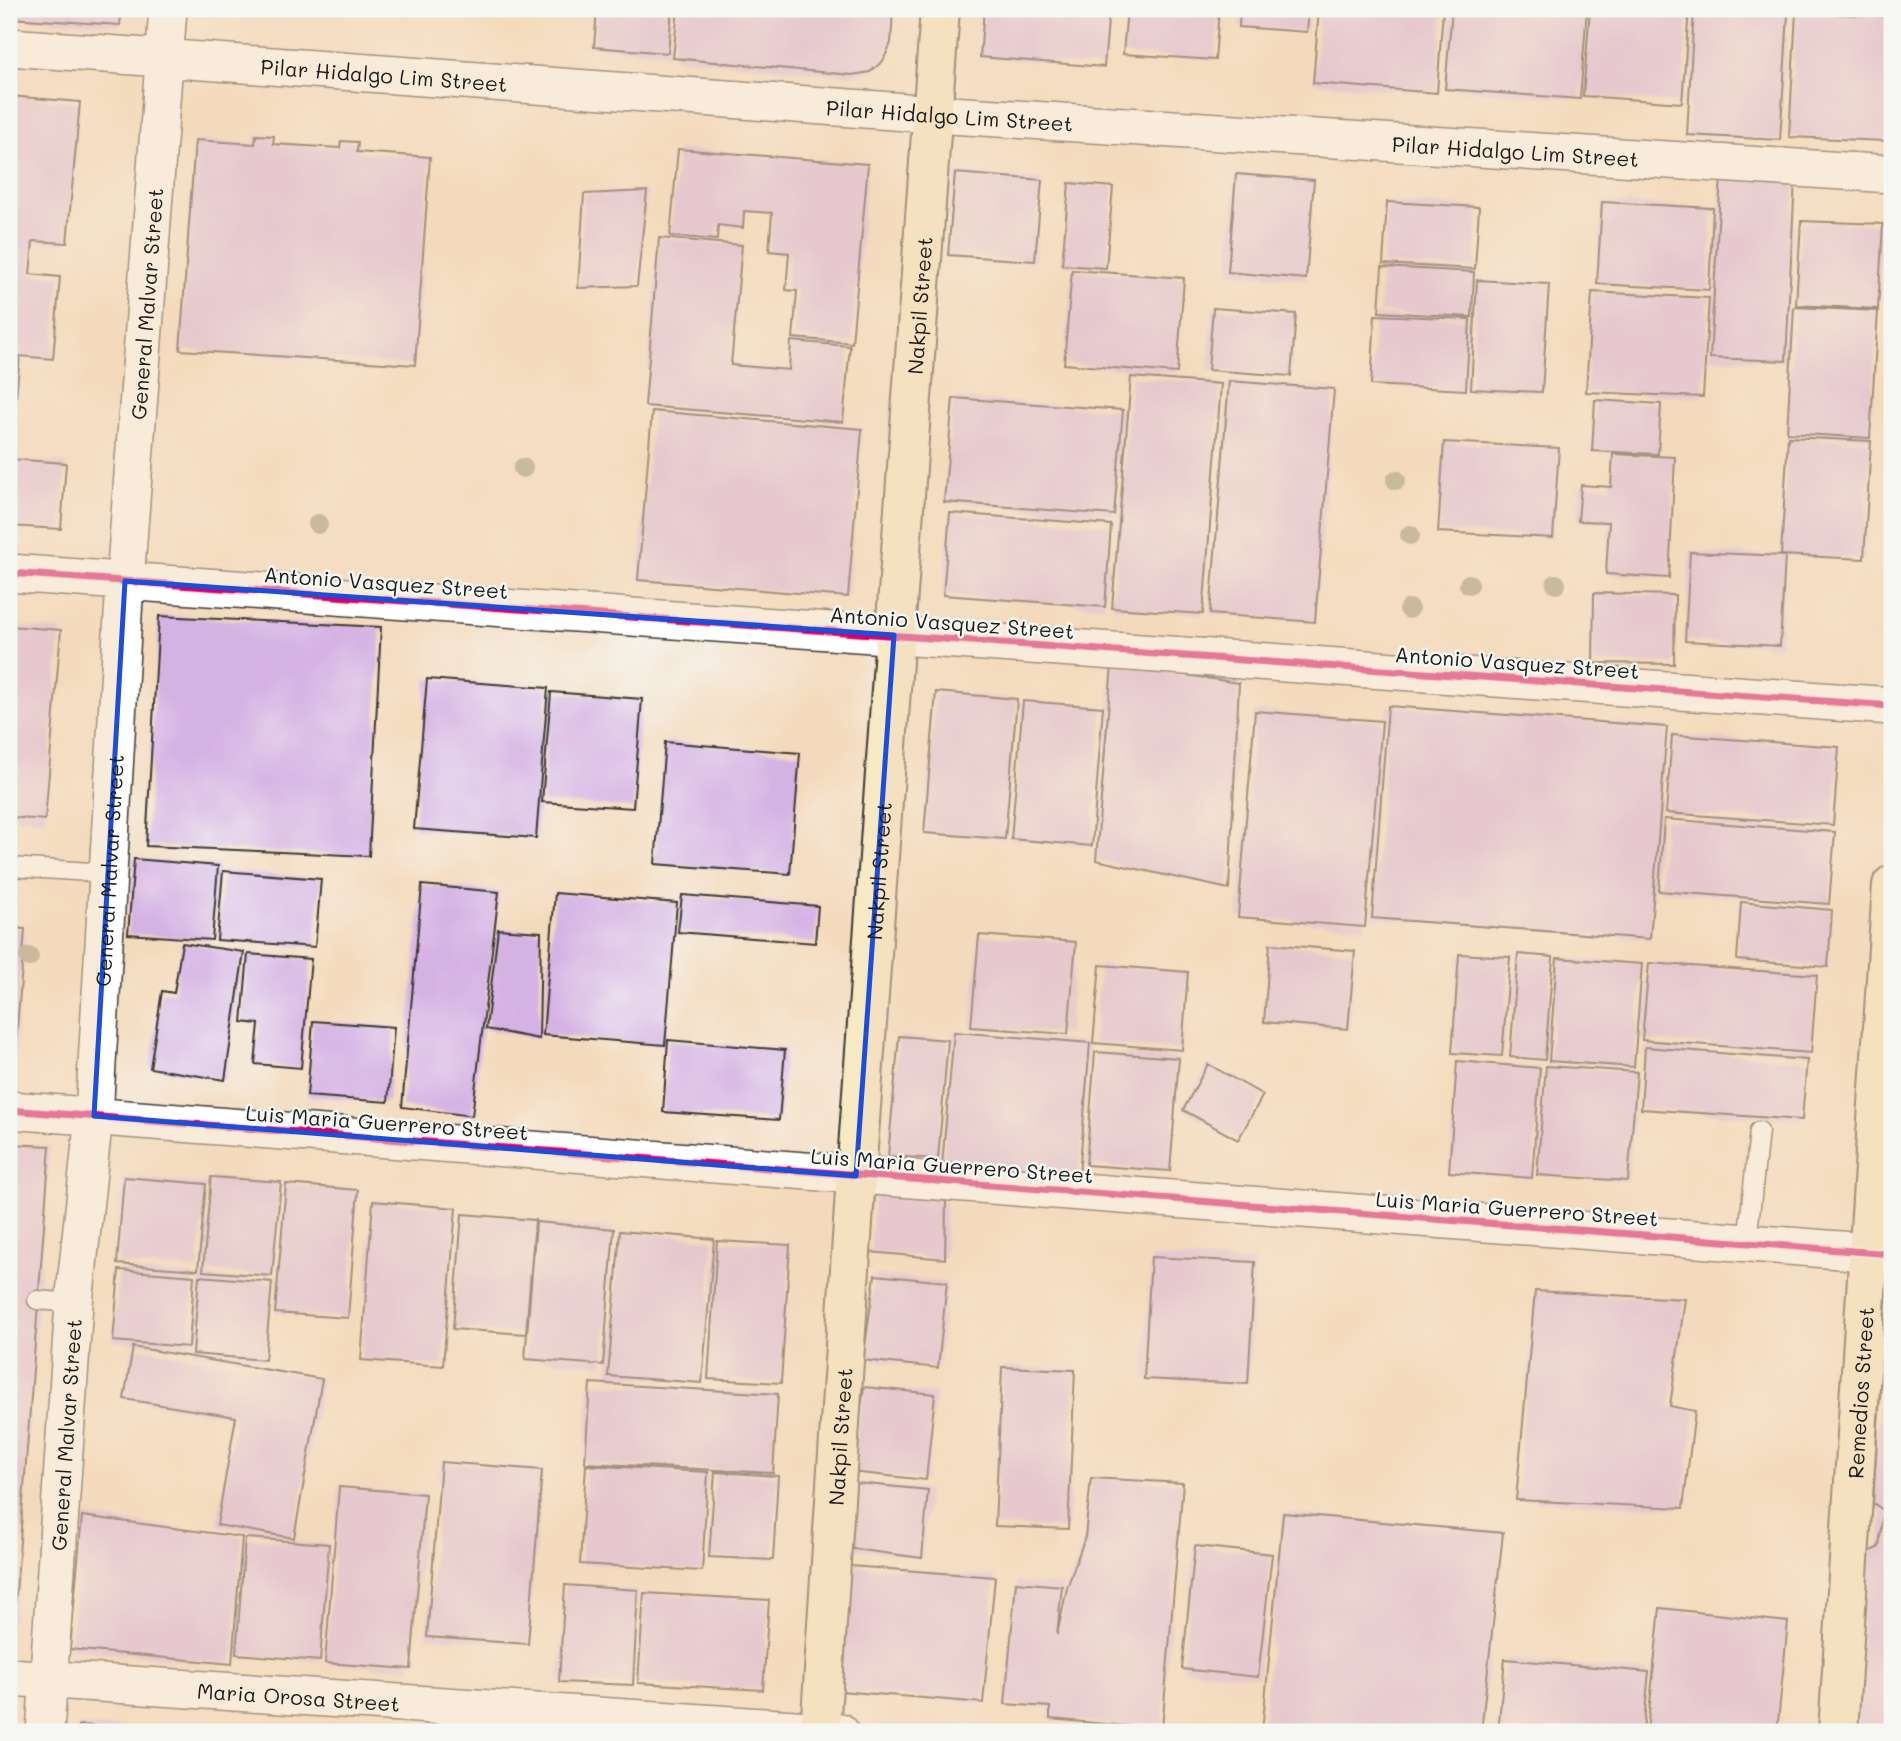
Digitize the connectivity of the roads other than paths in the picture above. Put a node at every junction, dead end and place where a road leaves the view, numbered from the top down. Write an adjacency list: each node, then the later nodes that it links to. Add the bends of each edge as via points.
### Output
1 (168, 9): 4 (street, General Malvar Street)
2 (940, 9): 5 (street, Nakpil Street)
3 (9, 47): 4 (street, Pilar Hidalgo Lim Street)
4 (164, 60): 5 (street, Pilar Hidalgo Lim Street); 8 (street, General Malvar Street)
5 (934, 114): 6 (street, Pilar Hidalgo Lim Street); 9 (street, Nakpil Street)
6 (1892, 174)
7 (9, 573): 8 (street, Antonio Vasquez Street)
8 (125, 581): 9 (street, Antonio Vasquez Street); 12 (street, General Malvar Street)
9 (894, 635): 10 (street, Antonio Vasquez Street); 17 (street, Nakpil Street)
10 (1892, 706)
11 (9, 867): 12 (lane)
12 (108, 873): 15 (street, General Malvar Street)
13 (1892, 885): 19 (street, Remedios Street)
14 (9, 1110): 15 (street, Luis Maria Guerrero Street)
15 (94, 1116): 17 (street, Luis Maria Guerrero Street); 21 (street, General Malvar Street)
16 (1759, 1132): 18 (lane)
17 (856, 1176): 18 (street, Luis Maria Guerrero Street); 26 (street, Nakpil Street)
18 (1747, 1243): 19 (street, Luis Maria Guerrero Street)
19 (1880, 1253): 27 (street, Remedios Street)
20 (37, 1300): 21 (lane)
21 (74, 1303): 23 (street, General Malvar Street)
22 (9, 1677): 23 (street, Maria Orosa Street)
23 (49, 1680): 24 (street, Maria Orosa Street); 25 (street, General Malvar Street)
24 (525, 1722): 26 (street, Maria Orosa Street)
25 (45, 1732)
26 (827, 1732)
27 (1838, 1732)

